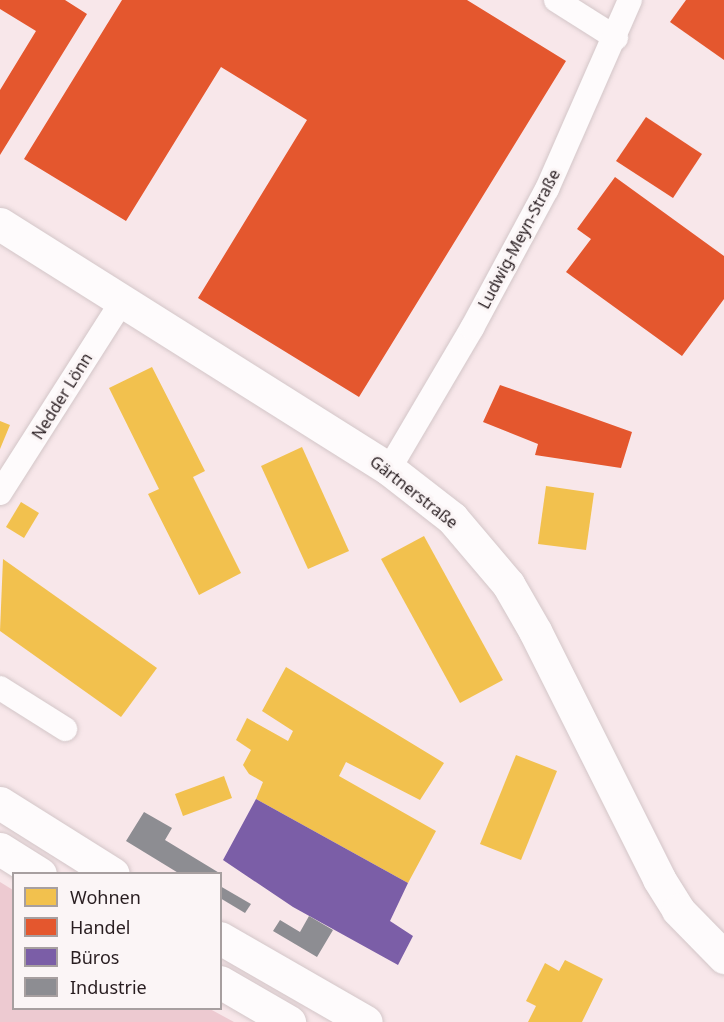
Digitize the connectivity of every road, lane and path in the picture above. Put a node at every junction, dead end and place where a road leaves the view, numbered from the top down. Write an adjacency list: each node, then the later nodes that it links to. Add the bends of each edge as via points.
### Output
1 (556, 0): 3 (street)
2 (630, 0): 3 (street, Ludwig-Meyn-Straße)
3 (616, 38): 6 (street, Ludwig-Meyn-Straße, via 547,189)
4 (0, 224): 5 (main road, Gärtnerstraße)
5 (124, 298): 6 (main road, Gärtnerstraße); 7 (street, Nedder Lönn)
6 (389, 469): 15 (main road, Gärtnerstraße, via 452,518 508,584 659,879 678,910)
7 (0, 493)
8 (0, 688): 9 (street)
9 (65, 729)
10 (0, 803): 13 (main road)
11 (0, 849): 12 (main road)
12 (38, 872)
13 (111, 872)
14 (222, 939): 18 (main road)
15 (724, 957)
16 (222, 983): 17 (main road)
17 (289, 1022)
18 (366, 1022)

